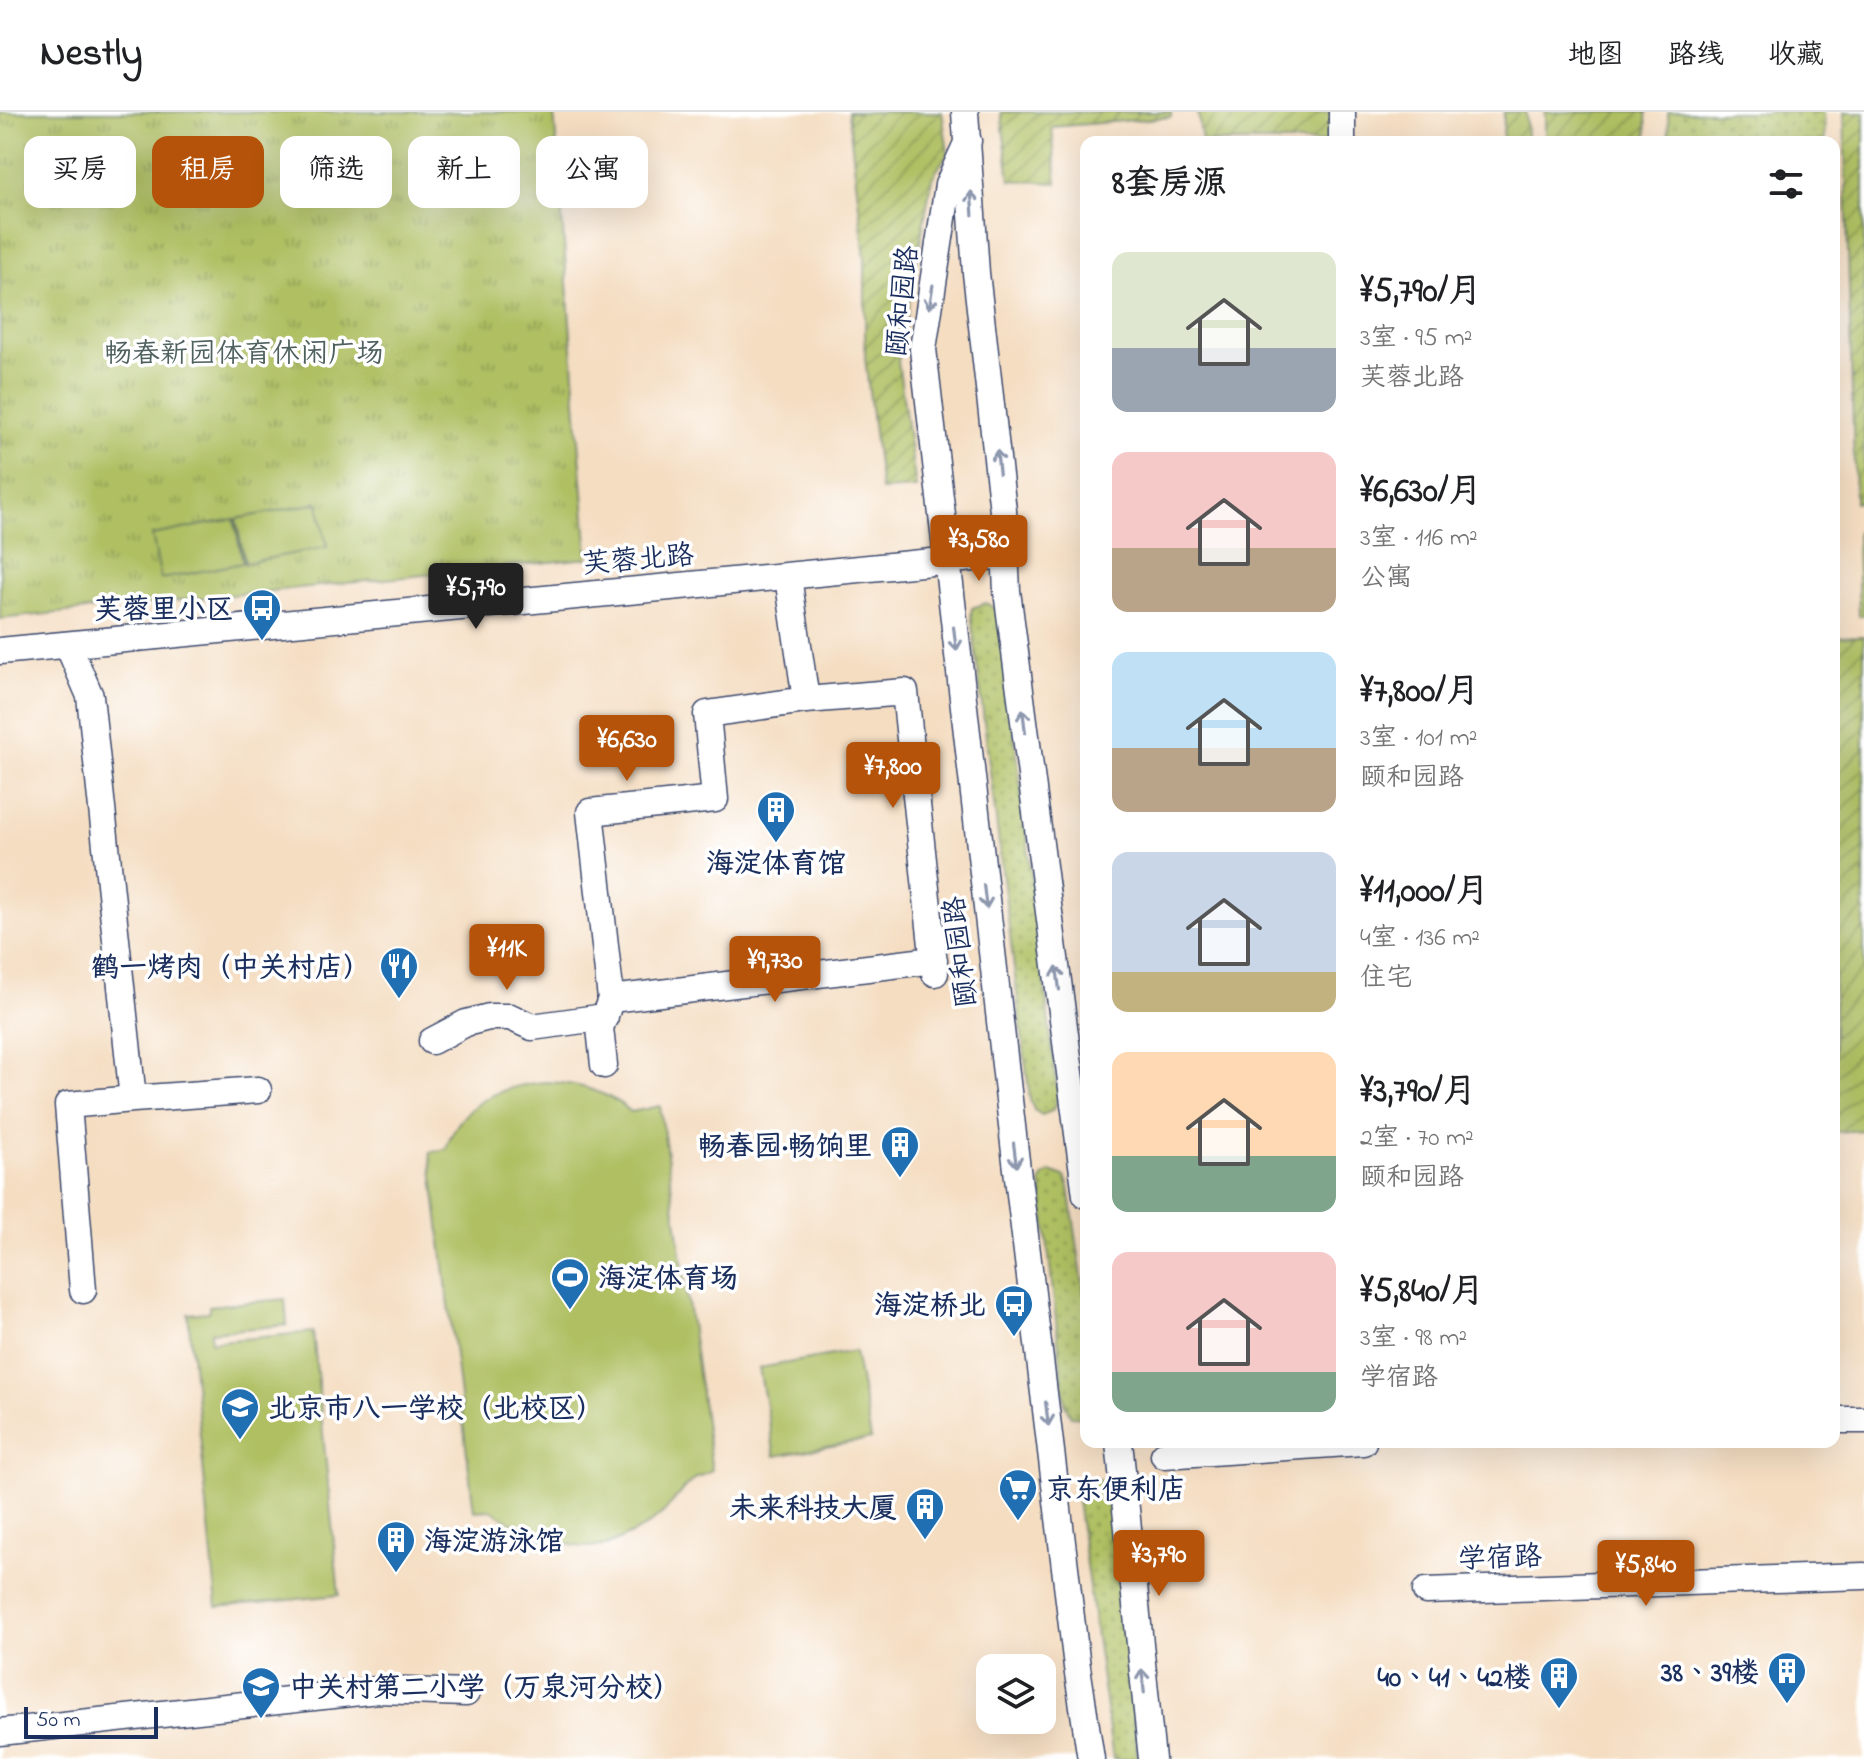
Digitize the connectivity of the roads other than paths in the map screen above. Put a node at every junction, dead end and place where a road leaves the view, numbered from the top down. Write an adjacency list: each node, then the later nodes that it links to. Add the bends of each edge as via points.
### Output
1 (965, 112): 4 (street)
2 (1342, 112): 3 (street)
3 (1342, 136)
4 (968, 141): 5 (street, one-way to 4); 6 (street, 颐和园路, one-way to 6, via 948,185 923,349)
5 (1005, 555): 6 (street, 芙蓉北路); 16 (street, one-way to 5)
6 (947, 561): 7 (street, 芙蓉北路); 27 (street, 颐和园路, one-way to 27)
7 (788, 577): 8 (street, 芙蓉北路); 10 (street)
8 (68, 645): 9 (street, 芙蓉北路); 15 (street, via 90,696)
9 (0, 651)
10 (806, 700): 11 (street, via 707,714 715,799 590,812); 11 (street, via 905,692 934,966)
11 (608, 1008): 12 (street, via 532,1027 510,1017 489,1017); 13 (street, via 600,1028)
12 (432, 1041)
13 (604, 1065)
14 (258, 1090): 15 (street)
15 (133, 1099): 17 (street, via 68,1105)
16 (1080, 1149)
17 (83, 1290)
18 (1840, 1420): 19 (street)
19 (1864, 1420)
20 (1120, 1448): 28 (street, one-way to 20)
21 (1271, 1448): 22 (street)
22 (1164, 1455)
23 (1864, 1576): 24 (street, 学宿路)
24 (1426, 1591)
25 (466, 1693): 26 (street, via 378,1690)
26 (0, 1732)
27 (1091, 1759)
28 (1152, 1759)

